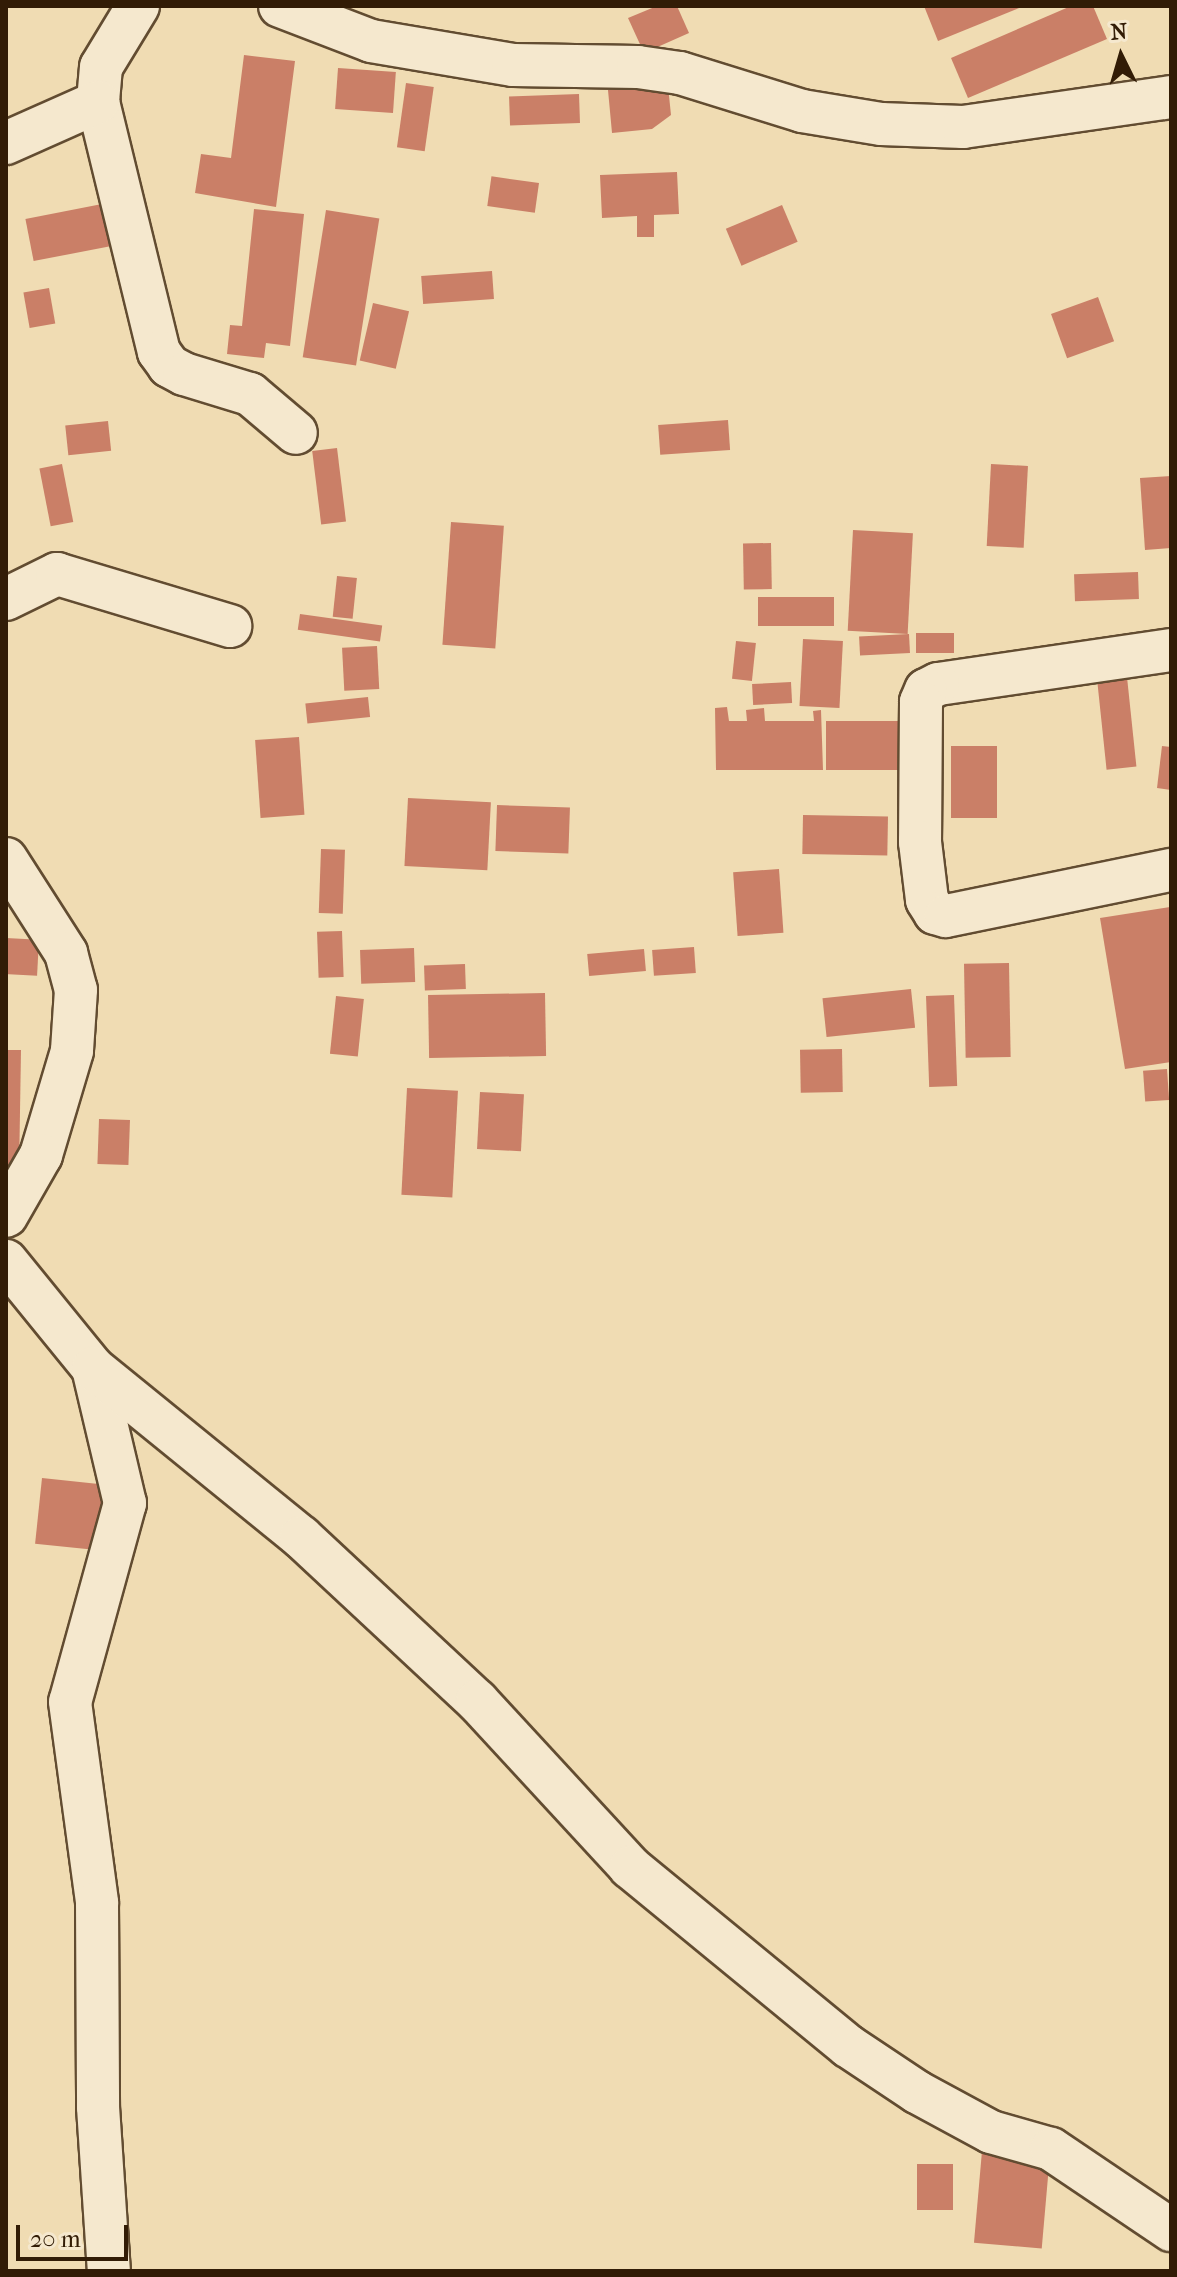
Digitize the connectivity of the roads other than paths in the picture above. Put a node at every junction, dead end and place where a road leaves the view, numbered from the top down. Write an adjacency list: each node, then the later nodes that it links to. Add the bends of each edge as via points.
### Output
1 (138, 6): 4 (street, via 101,67)
2 (280, 6): 3 (street, via 371,41 513,65 680,73 802,111 881,124 963,127)
3 (1171, 97)
4 (98, 102): 5 (street); 6 (street, via 159,352 184,374 250,394)
5 (6, 143)
6 (296, 433)
7 (6, 599): 8 (street, via 57,574)
8 (230, 626)
9 (1171, 650): 11 (street, via 926,690 921,702 920,842 927,900 935,913 946,916)
10 (6, 859): 12 (street, via 66,953 76,990 72,1051 41,1155)
11 (1171, 870)
12 (6, 1216)
13 (6, 1261): 14 (street)
14 (93, 1368): 15 (street, via 341,1573 477,1701 630,1867 848,2046 991,2132 1051,2149); 16 (street, via 125,1503 70,1702 97,1903 98,2107)
15 (1171, 2230)
16 (109, 2271)

